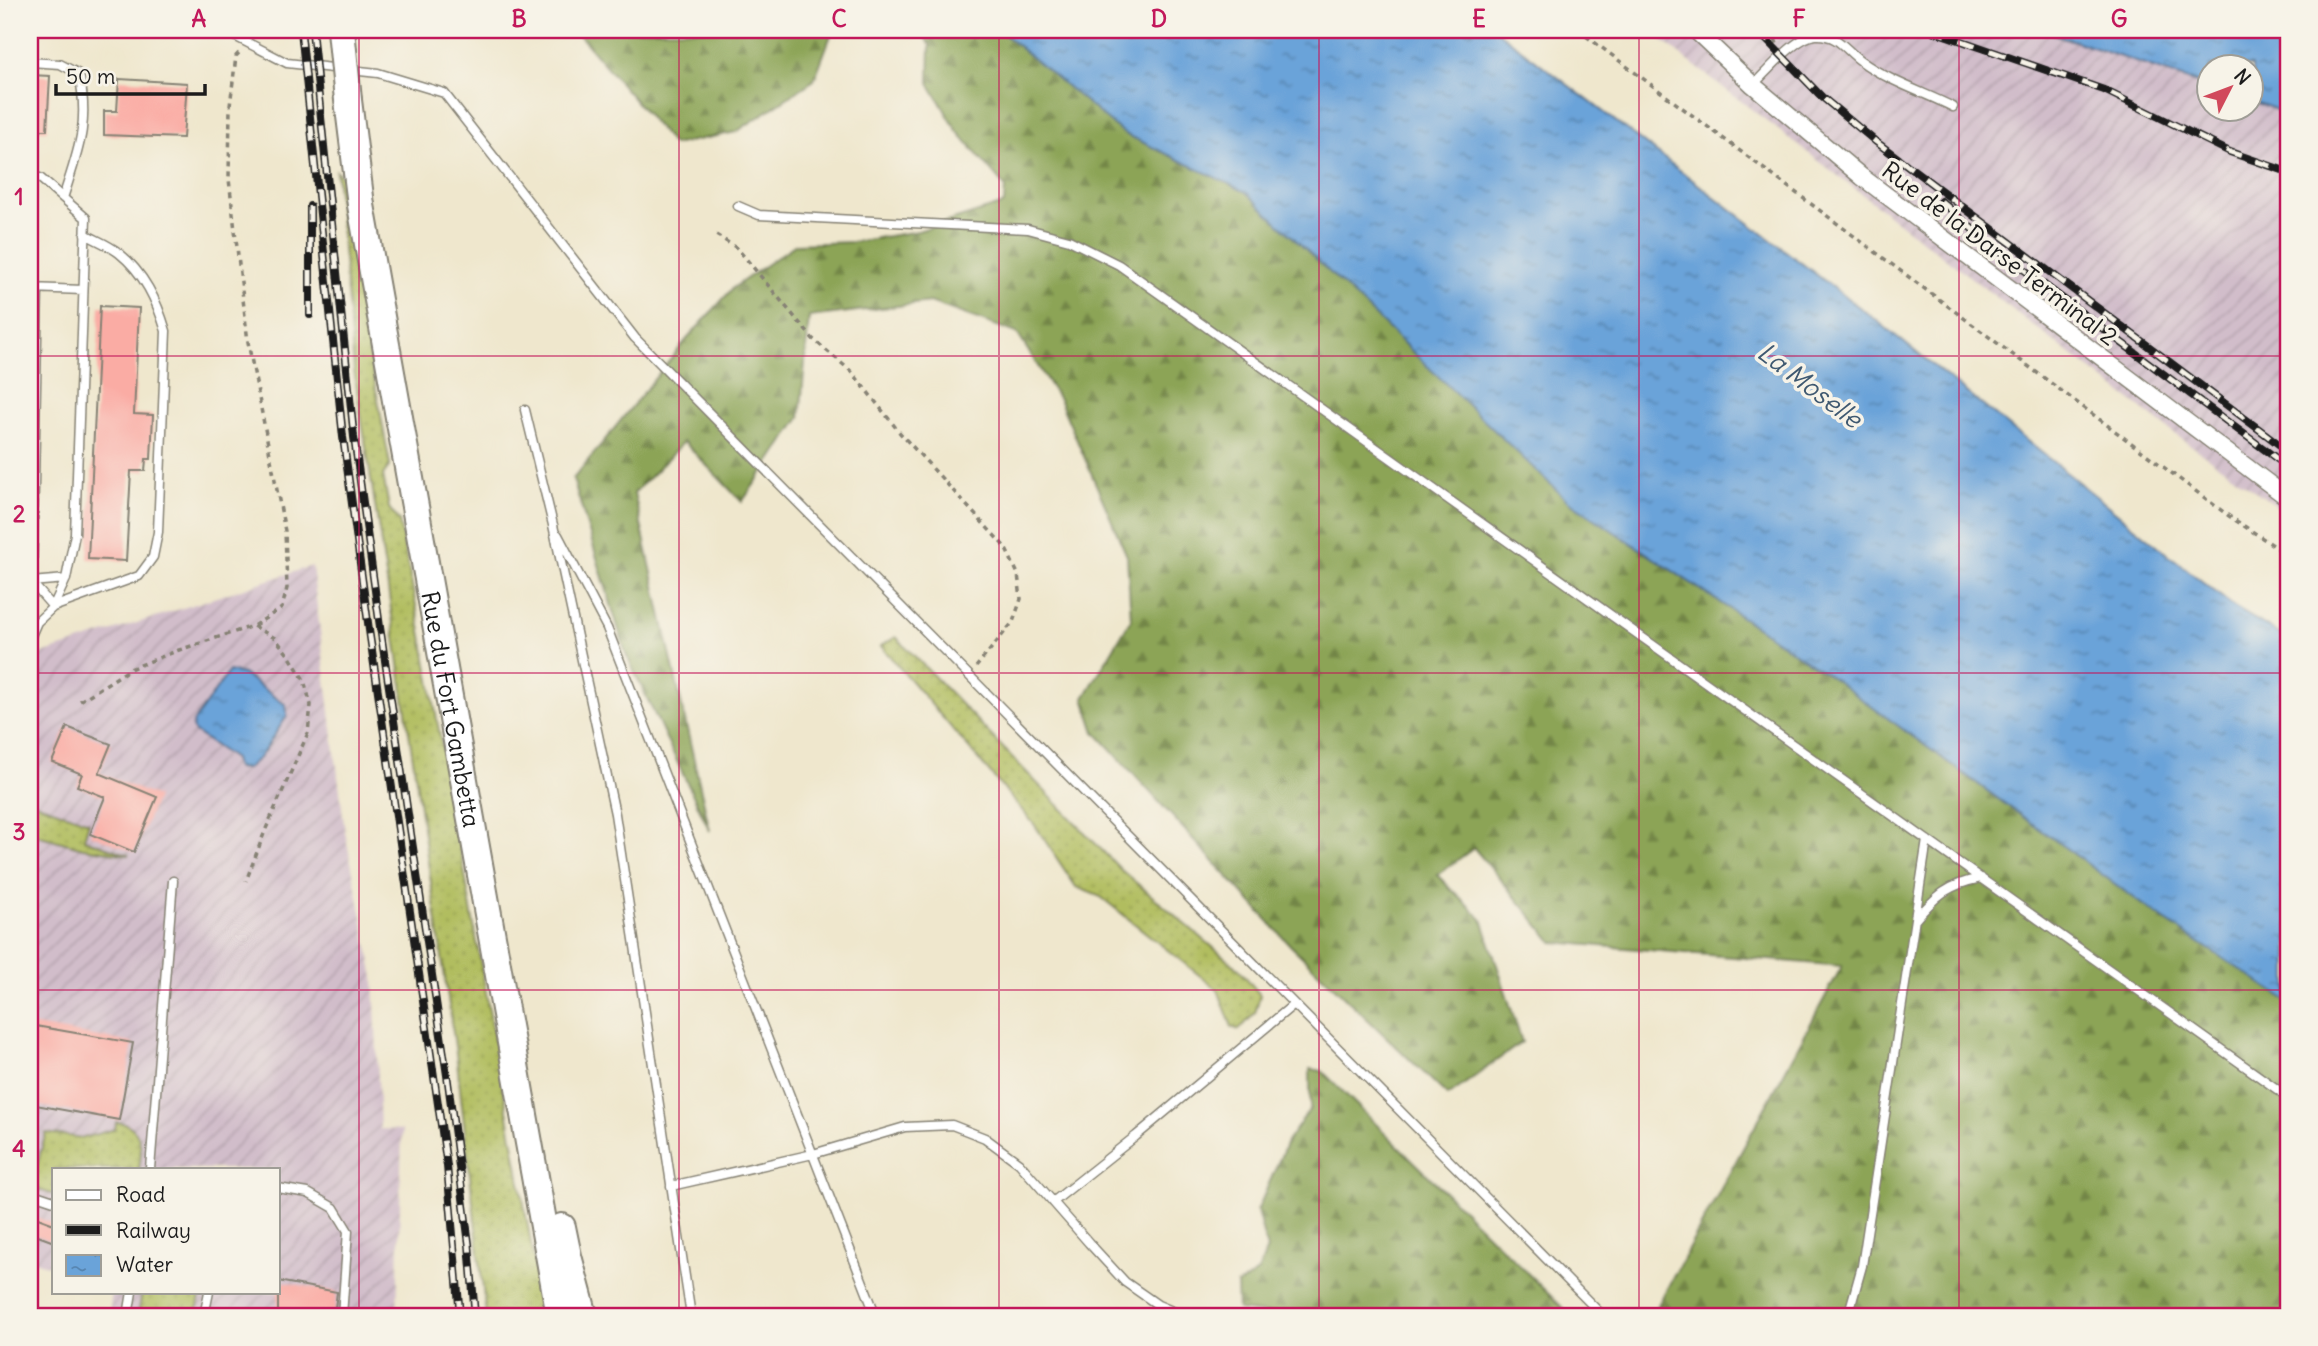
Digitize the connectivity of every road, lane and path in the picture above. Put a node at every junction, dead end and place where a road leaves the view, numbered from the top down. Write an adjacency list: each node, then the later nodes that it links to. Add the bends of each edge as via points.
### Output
1 (223, 30): 5 (lane)
2 (341, 30): 33 (main road, Rue du Fort Gambetta, bridge, via 361,205)
3 (1578, 30): 19 (path, via 2217,508)
4 (1695, 30): 7 (street, Rue de la Darse Terminal 2)
5 (247, 42): 23 (path, via 236,56 229,179 248,342 285,531 287,588 282,608); 25 (lane, via 287,63 378,73 444,93 635,338)
6 (30, 62): 10 (lane, via 60,64 79,74 84,100 82,138)
7 (1752, 85): 8 (lane, via 1790,49 1816,35 1842,42 1859,60); 17 (street, Rue de la Darse Terminal 2, via 1862,177)
8 (1953, 107)
9 (30, 177): 10 (lane, via 40,178)
10 (63, 198): 12 (lane, via 86,218)
11 (738, 206): 27 (lane, via 759,215 1028,229 1069,240 1119,265)
12 (85, 234): 15 (lane); 22 (lane, via 118,252 140,275 158,302 166,331 159,532 153,557 139,576)
13 (716, 235): 25 (path, via 737,248 813,339 852,372 900,433 1005,547 1018,574 1021,598 1013,622)
14 (34, 288): 15 (lane); 21 (lane)
15 (83, 290): 20 (lane, via 75,534)
16 (525, 410): 18 (lane)
17 (2288, 498)
18 (553, 525): 35 (lane, via 607,628); 37 (lane, via 615,814)
19 (2288, 555)
20 (66, 579): 21 (lane); 22 (lane)
21 (31, 582): 22 (lane)
22 (53, 607): 24 (lane, via 37,622)
23 (253, 626): 26 (path, via 130,669); 30 (path, via 275,638 289,657 304,680 311,705 308,733)
24 (30, 638)
25 (968, 675): 32 (lane)
26 (80, 701)
27 (1927, 840): 28 (lane); 31 (lane)
28 (1981, 878): 31 (lane, via 1958,883 1935,897); 34 (lane)
29 (173, 881): 36 (lane)
30 (246, 881)
31 (1915, 921): 53 (lane, via 1862,1266)
32 (1293, 1005): 41 (lane); 52 (lane)
33 (509, 1026): 47 (main road, Rue du Fort Gambetta); 48 (main road, via 547,1143)
34 (2288, 1097)
35 (813, 1154): 37 (lane); 41 (lane, via 905,1127 952,1125 985,1138 1019,1163); 50 (lane)
36 (150, 1168)
37 (671, 1186): 49 (lane)
38 (280, 1188): 46 (lane, via 309,1193 334,1208 348,1231)
39 (30, 1193): 40 (lane)
40 (52, 1200)
41 (1053, 1202): 51 (lane, via 1125,1282 1157,1305)
42 (132, 1294): 44 (lane)
43 (209, 1294): 45 (lane)
44 (128, 1316)
45 (204, 1316)
46 (342, 1316)
47 (560, 1316)
48 (584, 1316)
49 (691, 1316)
50 (876, 1316)
51 (1184, 1316)
52 (1603, 1316)
53 (1848, 1316)

